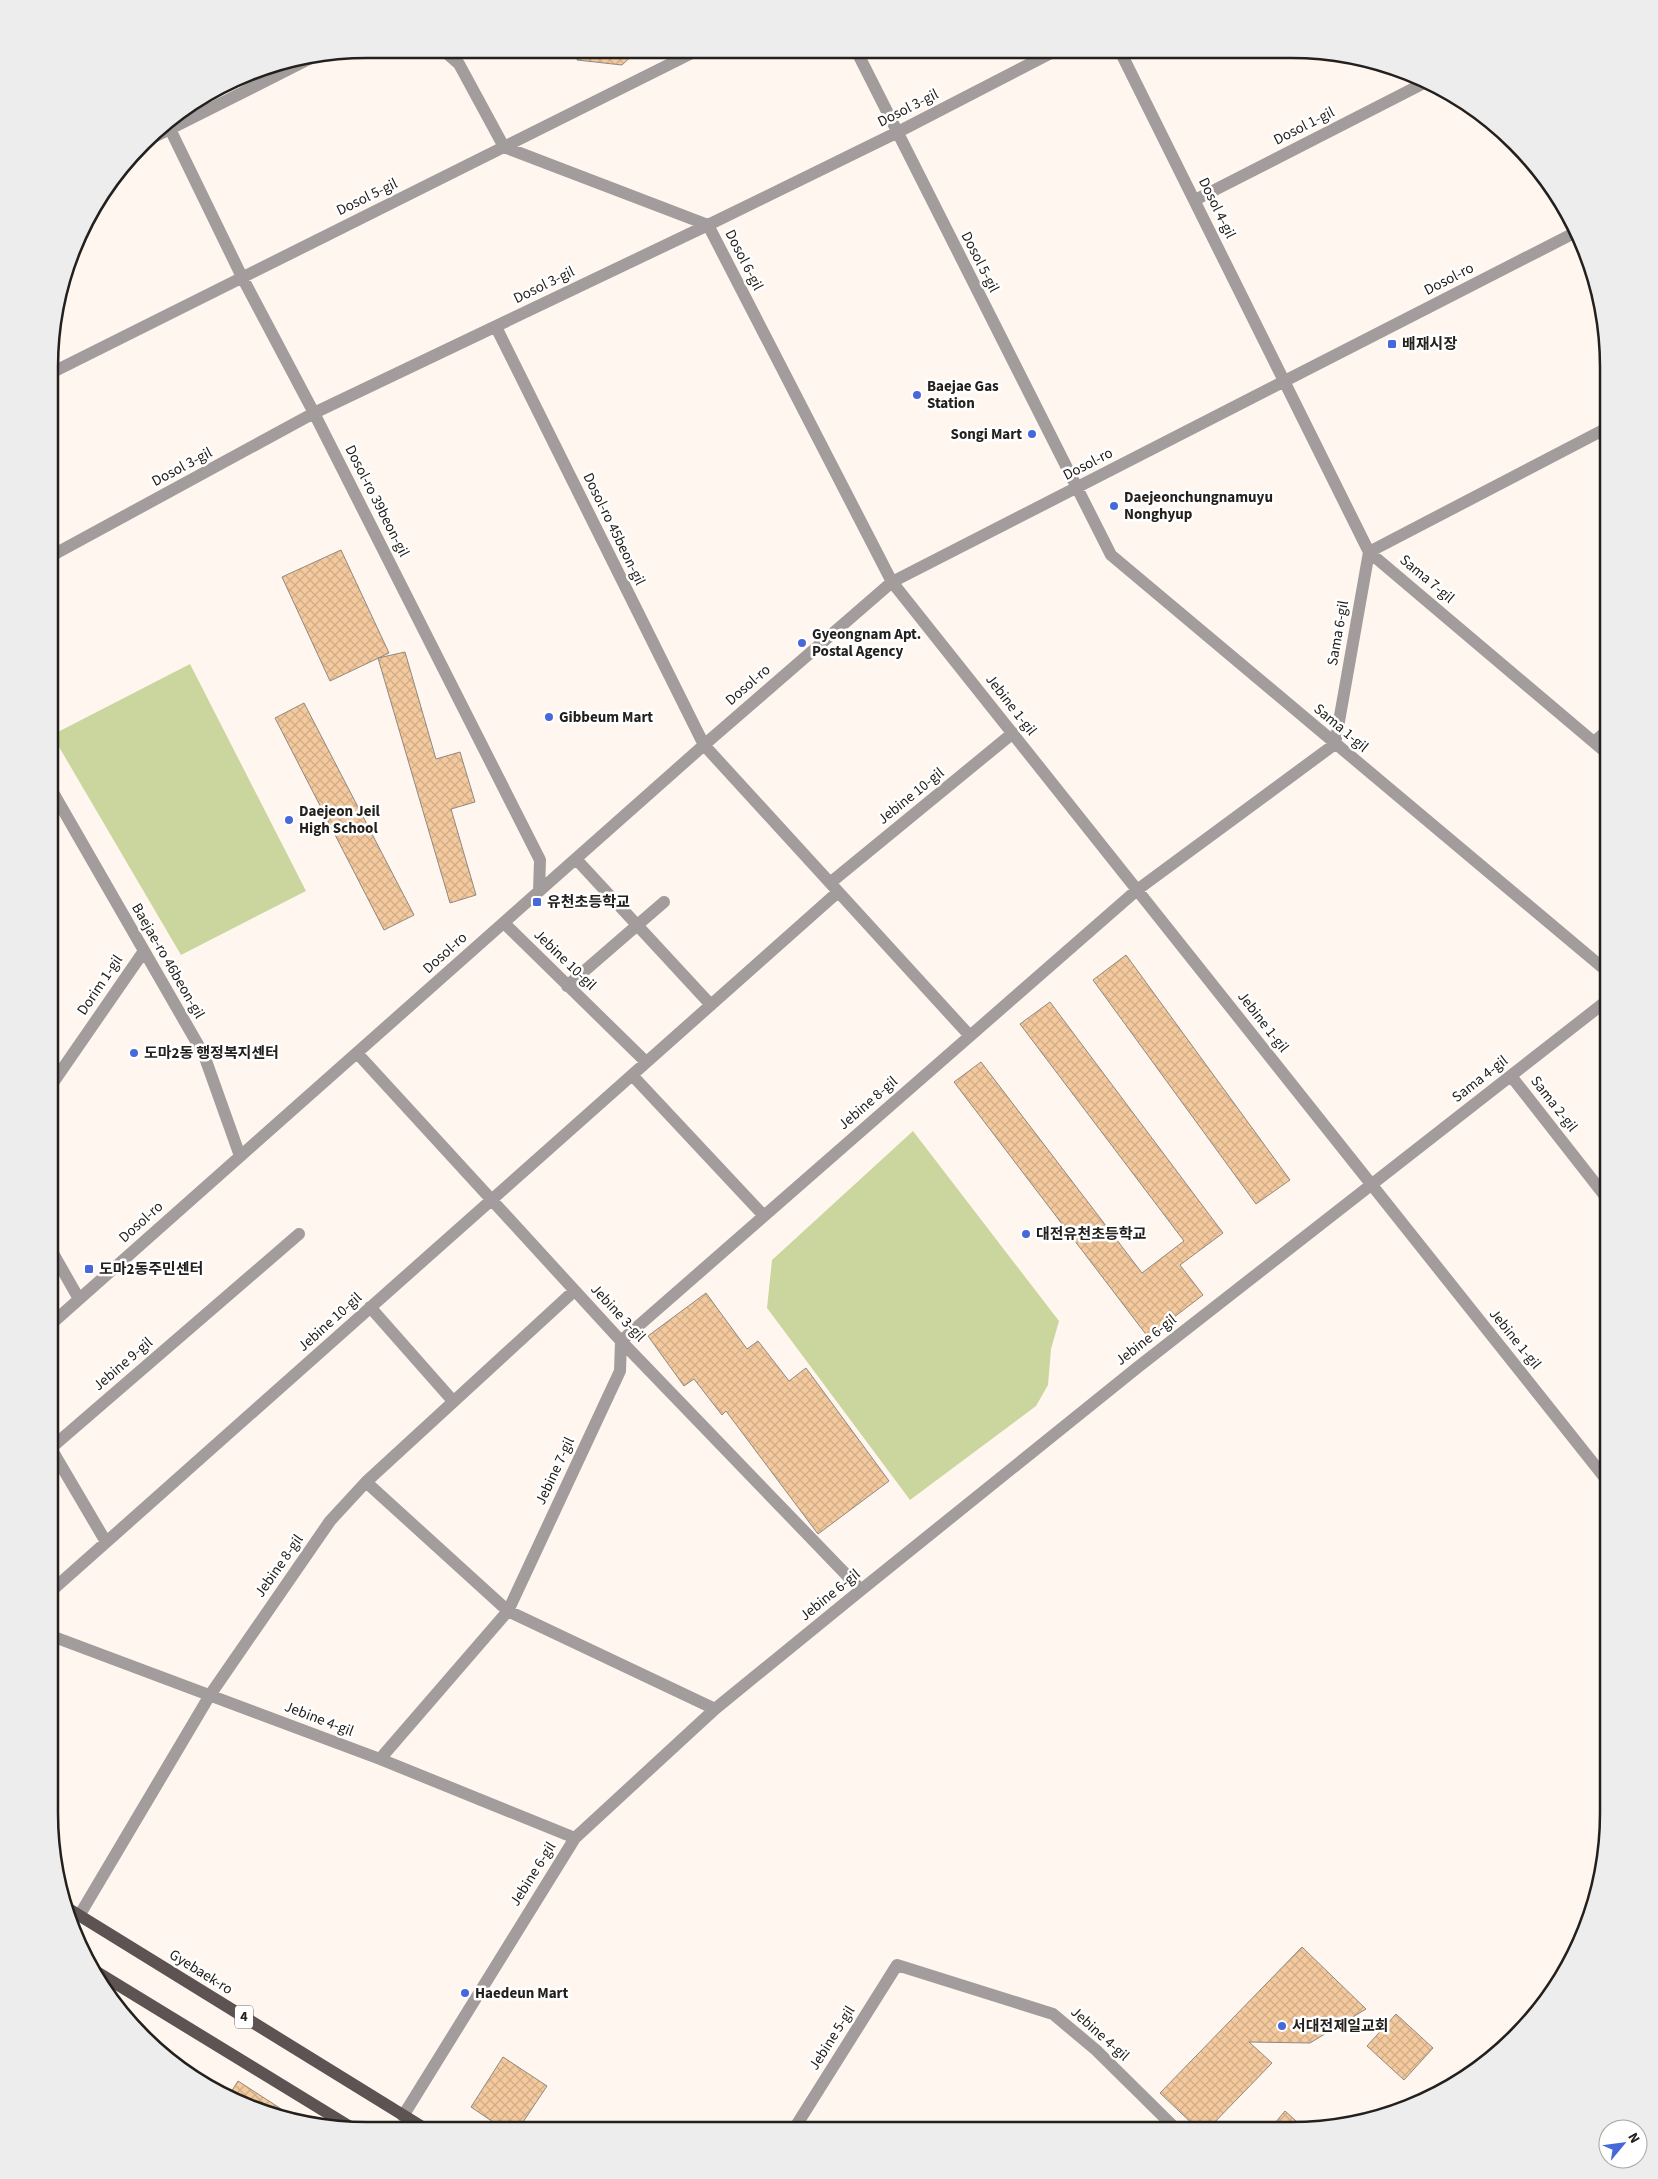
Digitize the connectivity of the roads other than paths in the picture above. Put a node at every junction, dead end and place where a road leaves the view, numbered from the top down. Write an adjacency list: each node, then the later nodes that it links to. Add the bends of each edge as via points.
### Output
1 (451, 57): 7 (street)
2 (452, 57): 7 (street)
3 (684, 57): 15 (street, Dosol 5-gil)
4 (859, 57): 14 (street, Dosol 5-gil)
5 (1043, 57): 14 (street, Dosol 3-gil)
6 (1123, 57): 16 (street, Dosol 4-gil)
7 (458, 64): 15 (street)
8 (297, 65): 10 (street)
9 (269, 73): 10 (street)
10 (272, 78): 12 (street)
11 (1420, 85): 16 (street, Dosol 1-gil)
12 (170, 129): 13 (street); 19 (street, Dosol-ro 39beon-gil)
13 (167, 130)
14 (896, 133): 17 (street, Dosol 3-gil); 25 (street, Dosol 5-gil)
15 (504, 147): 17 (street, Dosol 6-gil); 19 (street, Dosol 5-gil)
16 (1195, 200): 22 (street, Dosol 4-gil)
17 (708, 225): 20 (street, Dosol 3-gil); 28 (street, Dosol 6-gil)
18 (1571, 235): 22 (street, Dosol-ro)
19 (242, 277): 21 (street, Dosol 5-gil); 23 (street, Dosol-ro 39beon-gil)
20 (496, 327): 23 (street, Dosol 3-gil); 33 (street, Dosol-ro 45beon-gil)
21 (58, 370)
22 (1284, 381): 25 (street, Dosol-ro); 27 (street, Sama 7-gil)
23 (314, 414): 26 (street, Dosol 3-gil); 39 (street, Dosol-ro 39beon-gil, via 540,860)
24 (1600, 432): 27 (street)
25 (1076, 488): 28 (street, Dosol-ro); 32 (street, Sama 1-gil, via 1110,555)
26 (58, 552)
27 (1370, 552): 31 (street, Sama 7-gil); 32 (street, Sama 6-gil)
28 (892, 582): 29 (street, Jebine 1-gil); 33 (street, Dosol-ro)
29 (1013, 733): 37 (street, Jebine 10-gil); 38 (street, Jebine 1-gil)
30 (1600, 737): 31 (street)
31 (1594, 742): 34 (street, Sama 7-gil)
32 (1335, 744): 38 (street); 44 (street, Sama 1-gil)
33 (704, 745): 36 (street, Dosol-ro); 37 (street)
34 (1600, 747)
35 (58, 801): 43 (street, Baejae-ro 46beon-gil)
36 (576, 859): 39 (street, Dosol-ro); 42 (street)
37 (834, 887): 46 (street, Jebine 10-gil); 48 (street)
38 (1137, 890): 48 (street, Jebine 8-gil); 55 (street, Jebine 1-gil)
39 (539, 891): 41 (street, Dosol-ro)
40 (664, 902): 42 (street)
41 (504, 923): 45 (street, Jebine 10-gil); 49 (street, Dosol-ro)
42 (638, 924): 45 (street); 46 (street)
43 (144, 951): 51 (street, Dorim 1-gil); 54 (street, Baejae-ro 46beon-gil, via 204,1055)
44 (1600, 965)
45 (568, 986): 50 (street, Jebine 10-gil)
46 (711, 1005): 50 (street, Jebine 10-gil)
47 (1600, 1006): 53 (street, Sama 4-gil)
48 (970, 1036): 58 (street, Jebine 8-gil)
49 (357, 1053): 54 (street, Dosol-ro); 57 (street, Jebine 3-gil)
50 (646, 1062): 52 (street, Jebine 10-gil)
51 (58, 1075)
52 (632, 1075): 57 (street, Jebine 10-gil); 58 (street)
53 (1511, 1076): 55 (street, Sama 4-gil); 56 (street, Sama 2-gil)
54 (240, 1156): 62 (street, Dosol-ro)
55 (1372, 1185): 69 (street, Jebine 1-gil); 73 (street, Jebine 6-gil, via 1138,1366)
56 (1600, 1190)
57 (491, 1200): 61 (street, Jebine 3-gil); 63 (street, Jebine 10-gil)
58 (764, 1216): 65 (street, Jebine 8-gil)
59 (300, 1234): 67 (street, Jebine 9-gil)
60 (58, 1262): 62 (street)
61 (574, 1291): 65 (street, Jebine 3-gil); 66 (street, Jebine 8-gil)
62 (79, 1299): 64 (street, Dosol-ro)
63 (370, 1307): 66 (street); 71 (street, Jebine 10-gil)
64 (58, 1318)
65 (621, 1341): 73 (street, Jebine 3-gil); 74 (street, Jebine 7-gil, via 620,1372)
66 (454, 1401): 70 (street, Jebine 8-gil)
67 (58, 1439)
68 (58, 1460): 71 (street, Jebine 9-gil)
69 (1600, 1472)
70 (366, 1482): 74 (street); 76 (street, Jebine 8-gil, via 330,1522)
71 (106, 1542): 72 (street, Jebine 10-gil)
72 (58, 1585)
73 (861, 1590): 77 (street, Jebine 6-gil)
74 (508, 1611): 77 (street); 78 (street, Jebine 7-gil)
75 (58, 1638): 76 (street, Jebine 4-gil)
76 (210, 1695): 78 (street, Jebine 4-gil); 81 (street, Jebine 8-gil)
77 (715, 1709): 79 (street, Jebine 6-gil)
78 (380, 1759): 79 (street, Jebine 4-gil)
79 (575, 1838): 84 (street, Jebine 6-gil)
80 (74, 1913): 81 (main road, Gyebaek-ro / 4)
81 (79, 1916): 84 (main road, Gyebaek-ro / 4)
82 (897, 1965): 87 (street, Jebine 5-gil); 88 (street, Jebine 4-gil, via 1053,2014 1096,2050)
83 (106, 1977): 85 (main road)
84 (403, 2116): 86 (main road, Gyebaek-ro / 4)
85 (339, 2120)
86 (414, 2122)
87 (798, 2122)
88 (1169, 2122)

